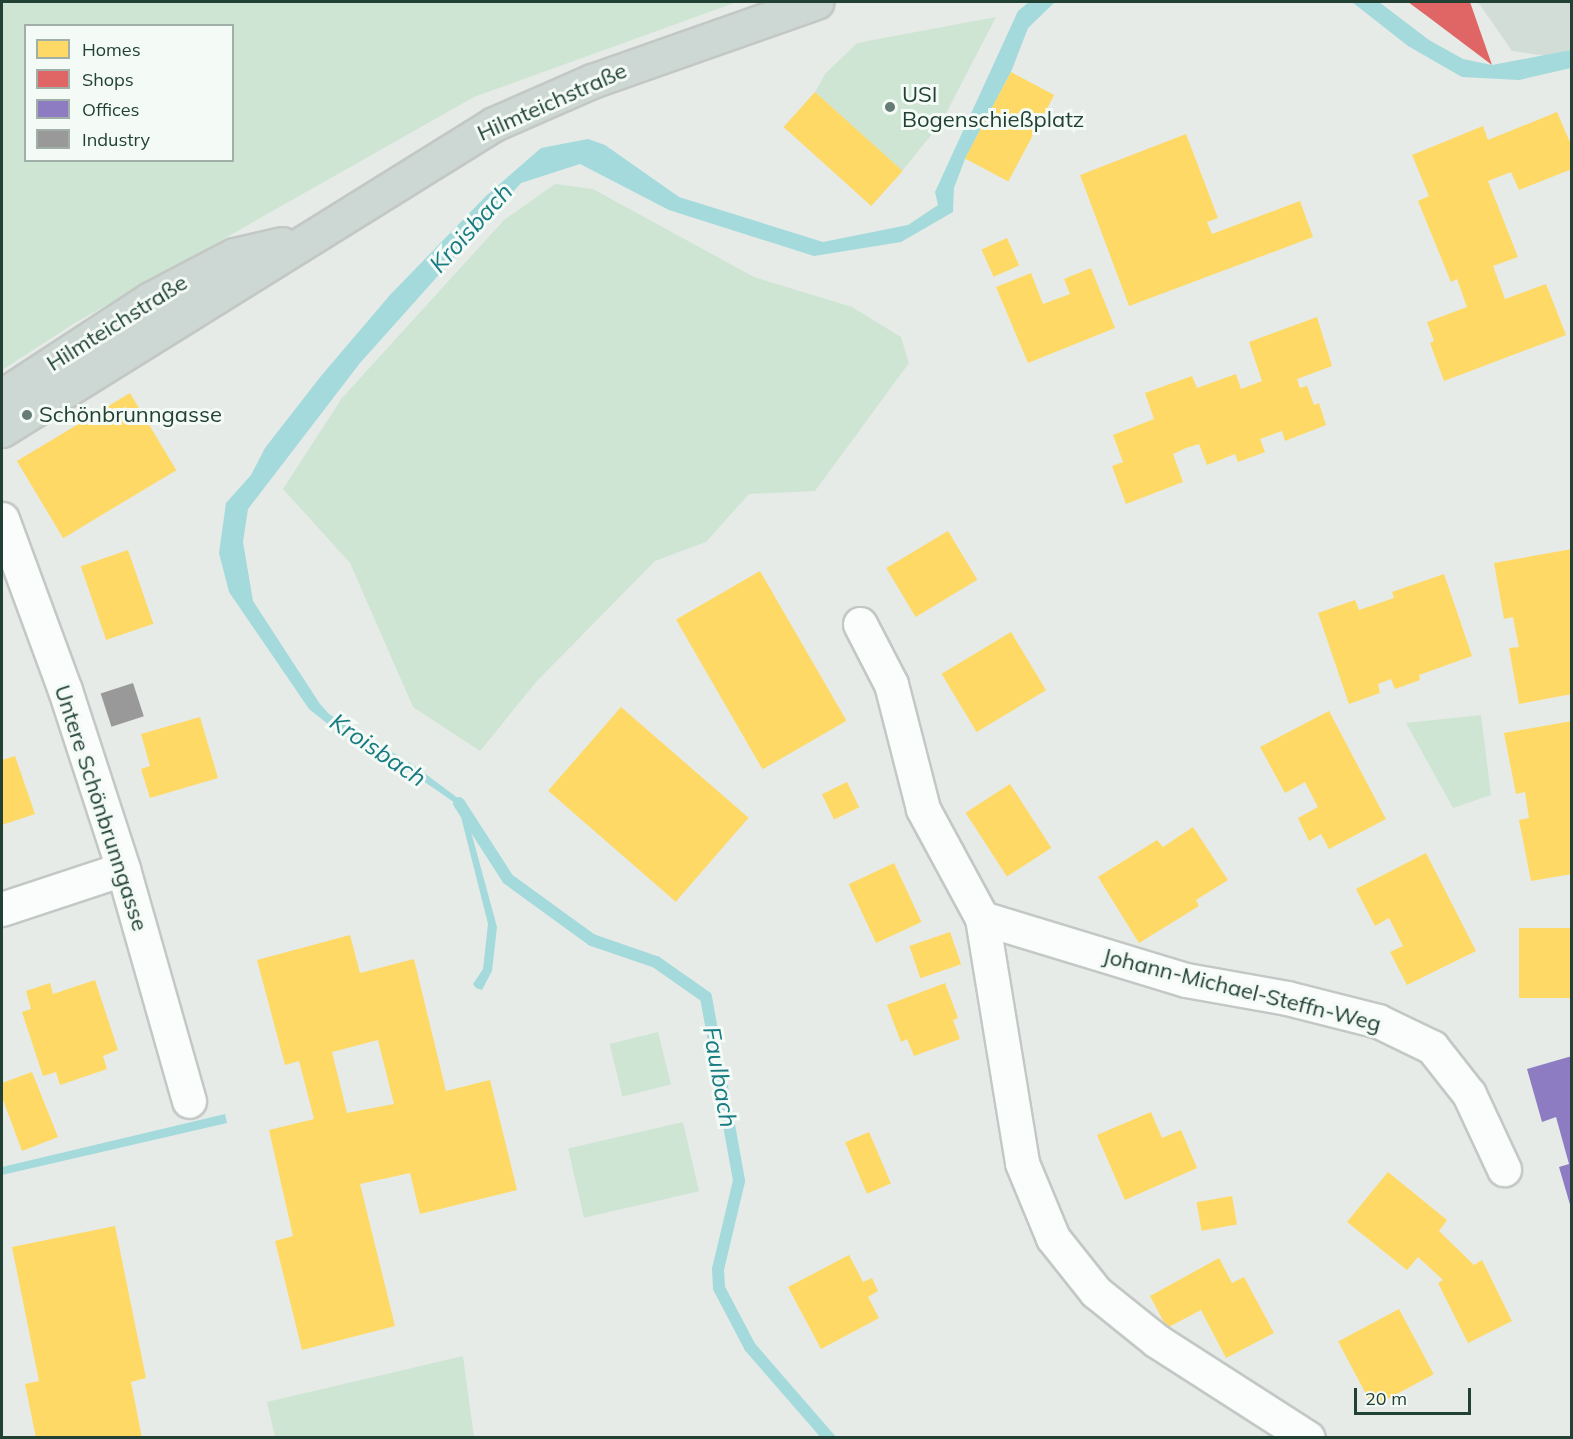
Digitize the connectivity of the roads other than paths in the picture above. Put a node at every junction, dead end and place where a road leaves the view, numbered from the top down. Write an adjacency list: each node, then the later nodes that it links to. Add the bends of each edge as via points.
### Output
1 (816, 2): 2 (main road, Hilmteichstraße, via 535,104 452,147)
2 (304, 239): 3 (main road, Hilmteichstraße, via 234,255 150,299); 4 (main road, Hilmteichstraße)
3 (2, 396)
4 (2, 430)
5 (2, 519): 7 (street, Untere Schönbrunngasse, via 65,690)
6 (860, 624): 9 (street, via 891,684 923,809)
7 (123, 869): 8 (street); 10 (street, Untere Schönbrunngasse)
8 (2, 909)
9 (982, 918): 11 (street, Johann-Michael-Steffn-Weg, via 1186,980 1287,998 1378,1021 1431,1047 1469,1094); 12 (street, via 1022,1163 1053,1238 1096,1292 1157,1341)
10 (189, 1101)
11 (1504, 1169)
12 (1308, 1437)

